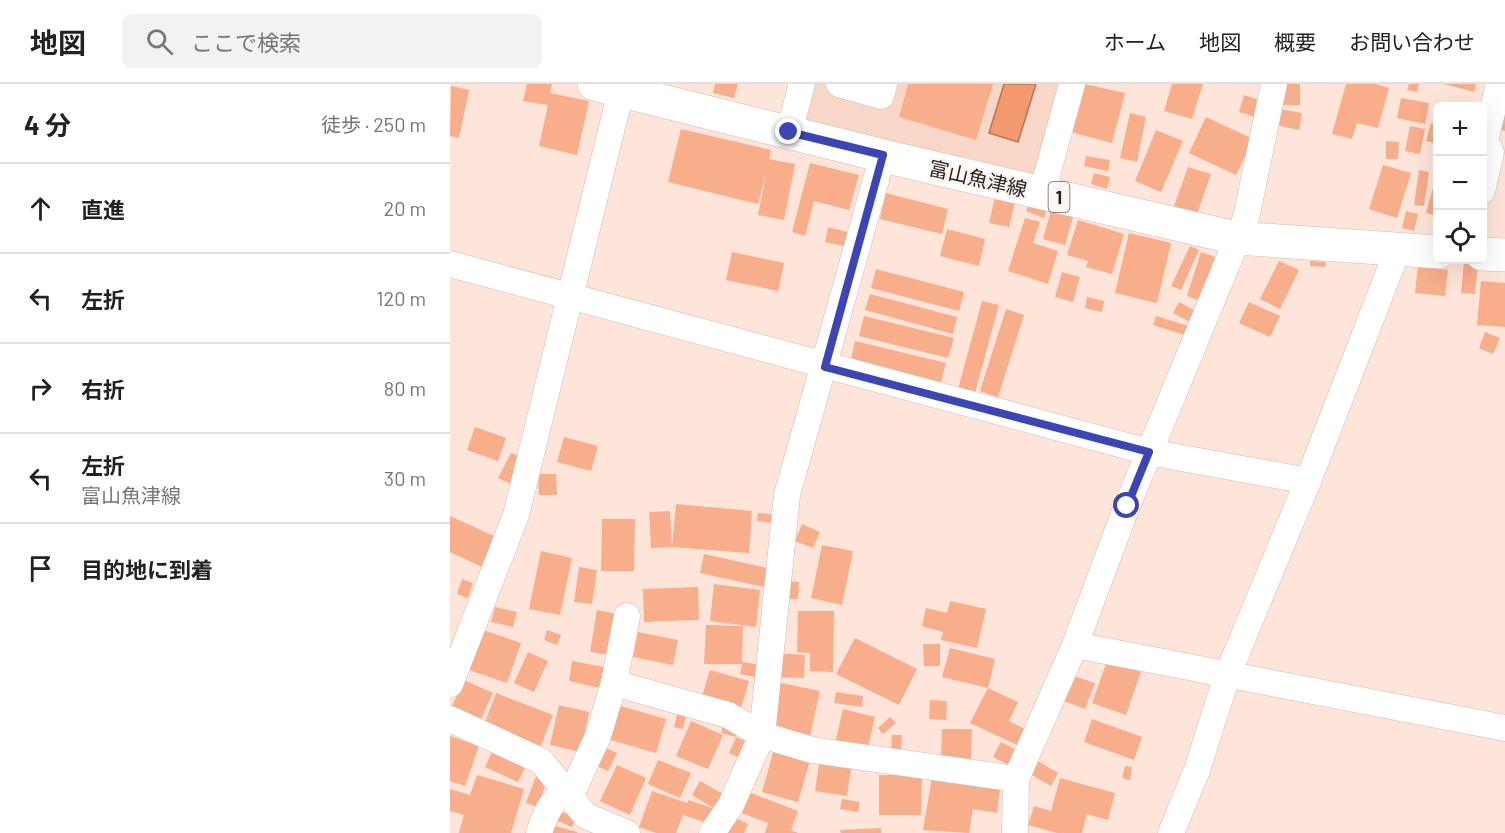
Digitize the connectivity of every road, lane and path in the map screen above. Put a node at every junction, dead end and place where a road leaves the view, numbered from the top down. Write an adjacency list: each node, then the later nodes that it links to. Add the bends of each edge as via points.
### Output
1 (802, 84): 10 (street)
2 (839, 84): 3 (street, via 881,96)
3 (884, 84)
4 (1072, 84): 14 (street)
5 (1274, 84): 15 (street, via 1246,218)
6 (1499, 84): 9 (street)
7 (608, 87): 8 (main road, 富山魚津線 / 1); 21 (street)
8 (675, 94): 10 (main road, 富山魚津線 / 1)
9 (1487, 130)
10 (789, 132): 12 (main road, 富山魚津線 / 1)
11 (1487, 146): 13 (street, via 1491,152)
12 (883, 155): 14 (main road, 富山魚津線 / 1); 22 (street)
13 (1487, 169)
14 (1042, 193): 15 (main road, 富山魚津線 / 1)
15 (1236, 238): 16 (main road, 富山魚津線 / 1); 23 (street)
16 (1398, 249): 17 (main road, 富山魚津線 / 1); 24 (street)
17 (1433, 252)
18 (1487, 254): 19 (main road)
19 (1505, 255)
20 (450, 264): 21 (street)
21 (569, 296): 22 (street); 29 (street, via 516,515)
22 (825, 367): 23 (street); 32 (street, via 787,495)
23 (1149, 452): 24 (street); 26 (street)
24 (1308, 481): 27 (street)
25 (627, 616): 28 (street)
26 (1075, 645): 27 (street); 33 (street)
27 (1227, 676): 31 (street); 39 (street, via 1197,770)
28 (614, 683): 32 (street, via 728,715); 34 (street, via 598,736 575,786)
29 (450, 684)
30 (450, 719): 34 (street, via 541,761)
31 (1505, 728)
32 (762, 735): 33 (street, via 812,750); 37 (street, via 730,805)
33 (1016, 779): 38 (street)
34 (564, 791): 35 (street, via 586,816); 36 (street, via 548,806)
35 (622, 832)
36 (539, 833)
37 (712, 833)
38 (1015, 833)
39 (1171, 833)

